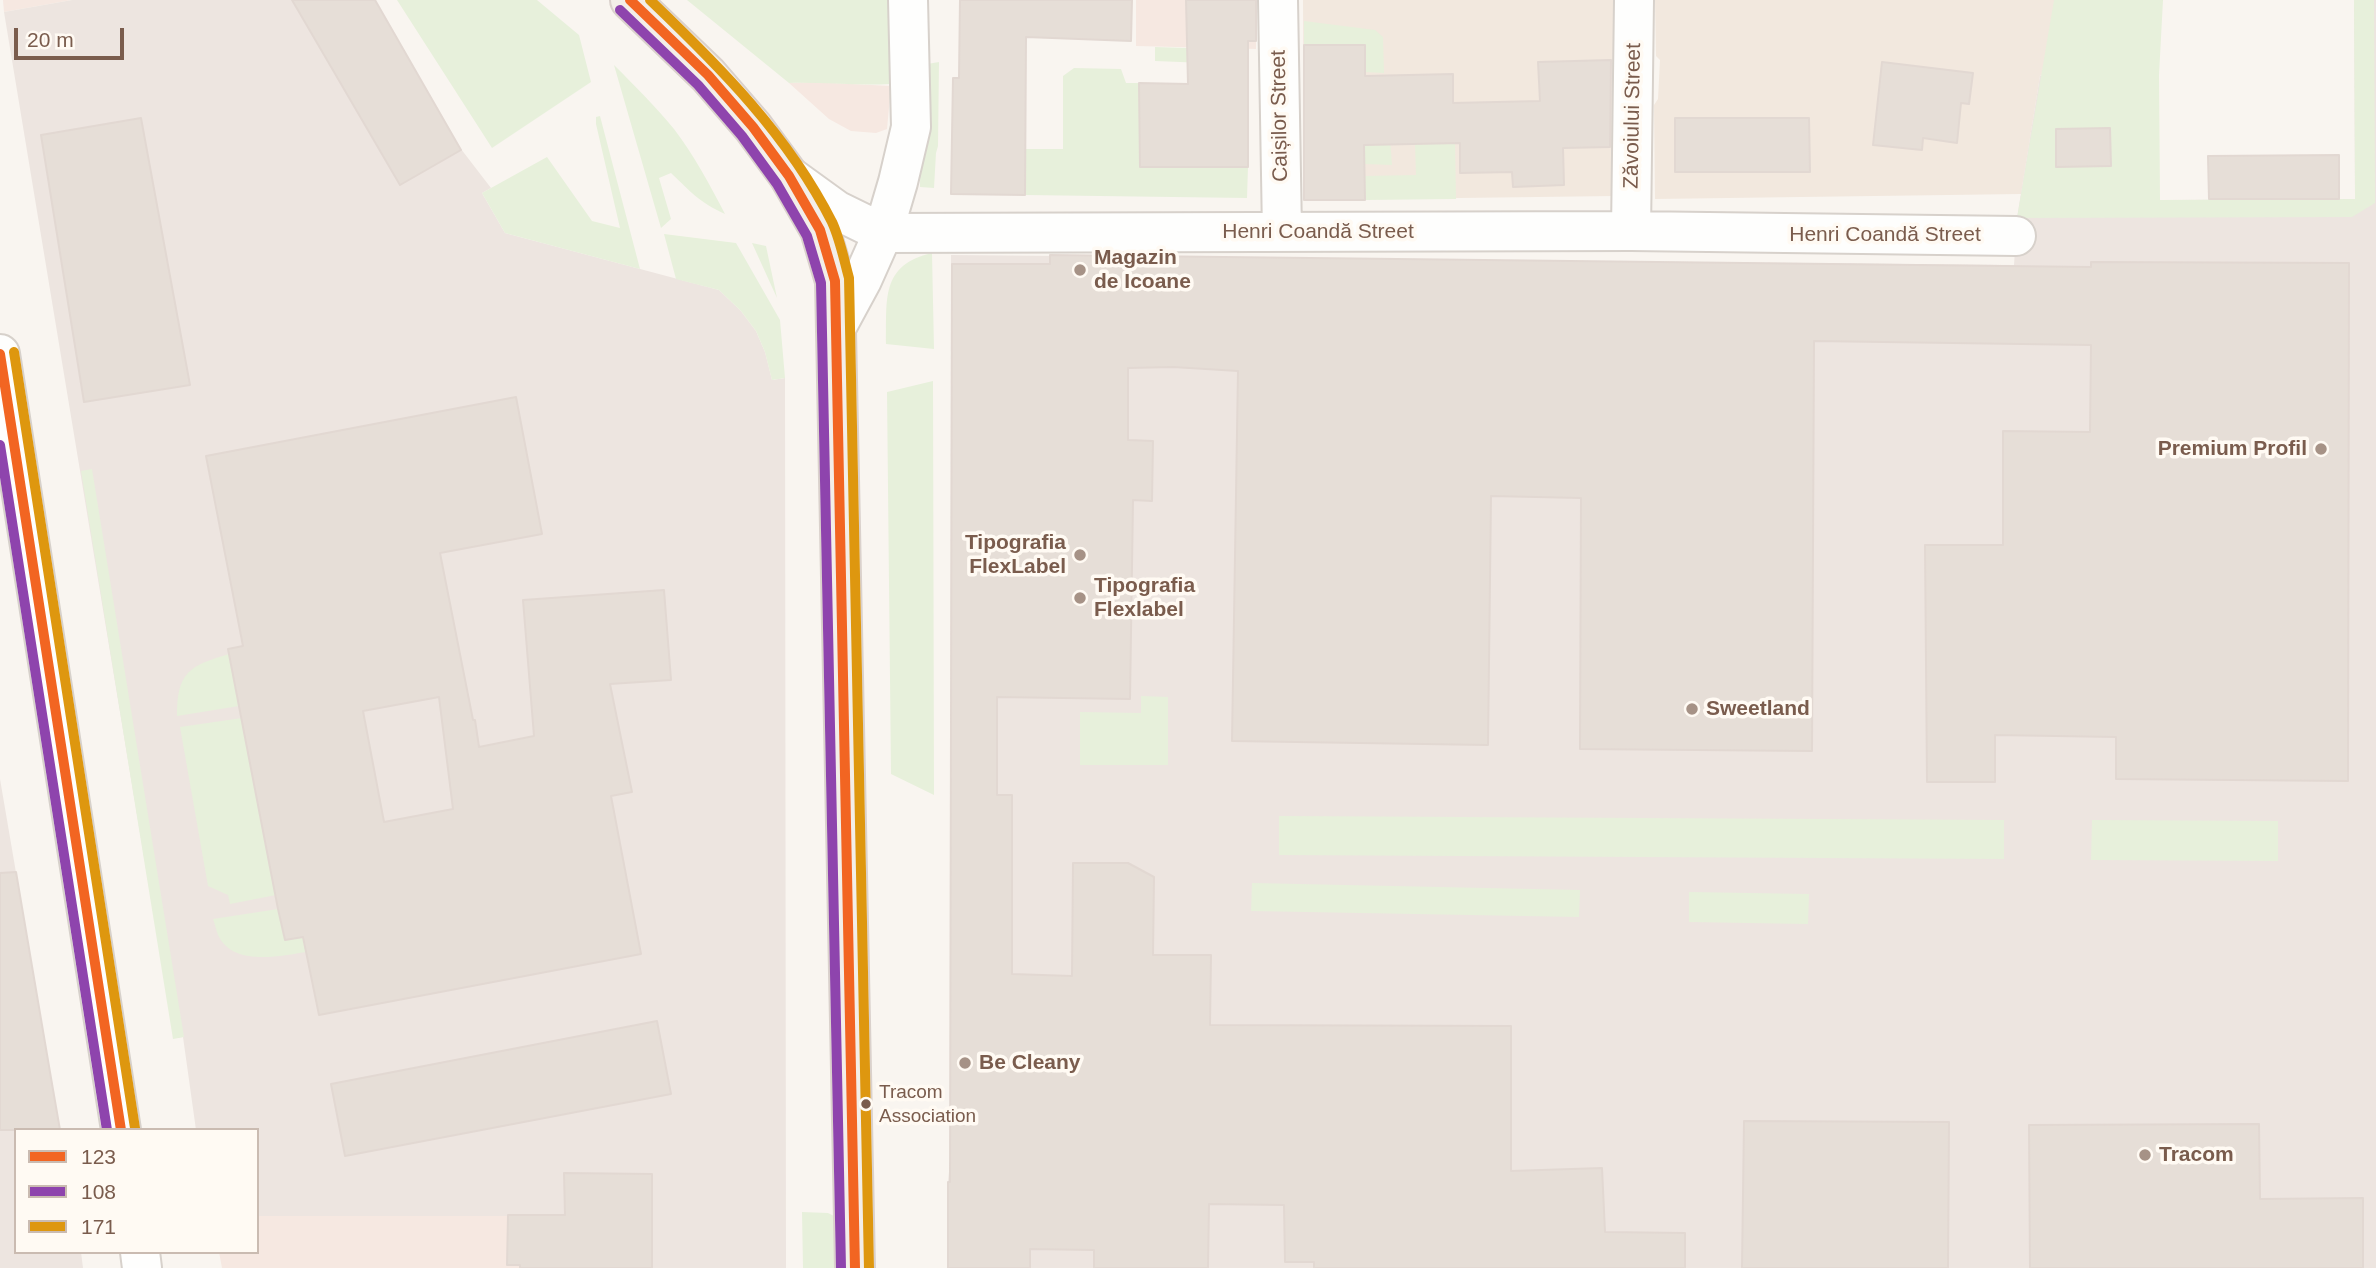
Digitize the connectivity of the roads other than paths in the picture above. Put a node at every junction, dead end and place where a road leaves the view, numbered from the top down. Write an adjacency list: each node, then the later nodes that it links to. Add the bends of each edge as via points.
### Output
1 (630, 0): 5 (main road, Henri Coandă Street, via 708,75)
2 (908, 0): 8 (street, via 911,127)
3 (1278, 0): 6 (street, Caișilor Street)
4 (1634, 0): 7 (street, Zăvoiului Street)
5 (789, 176): 8 (street, Henri Coandă Street, via 836,210); 10 (main road, via 820,230 835,281)
6 (1282, 232): 7 (street, Henri Coandă Street); 8 (street, Henri Coandă Street)
7 (1631, 232): 9 (street, Henri Coandă Street)
8 (883, 233): 10 (street)
9 (2016, 236)
10 (836, 328): 13 (main road)
11 (0, 354): 12 (street)
12 (121, 1128)
13 (855, 1268)

